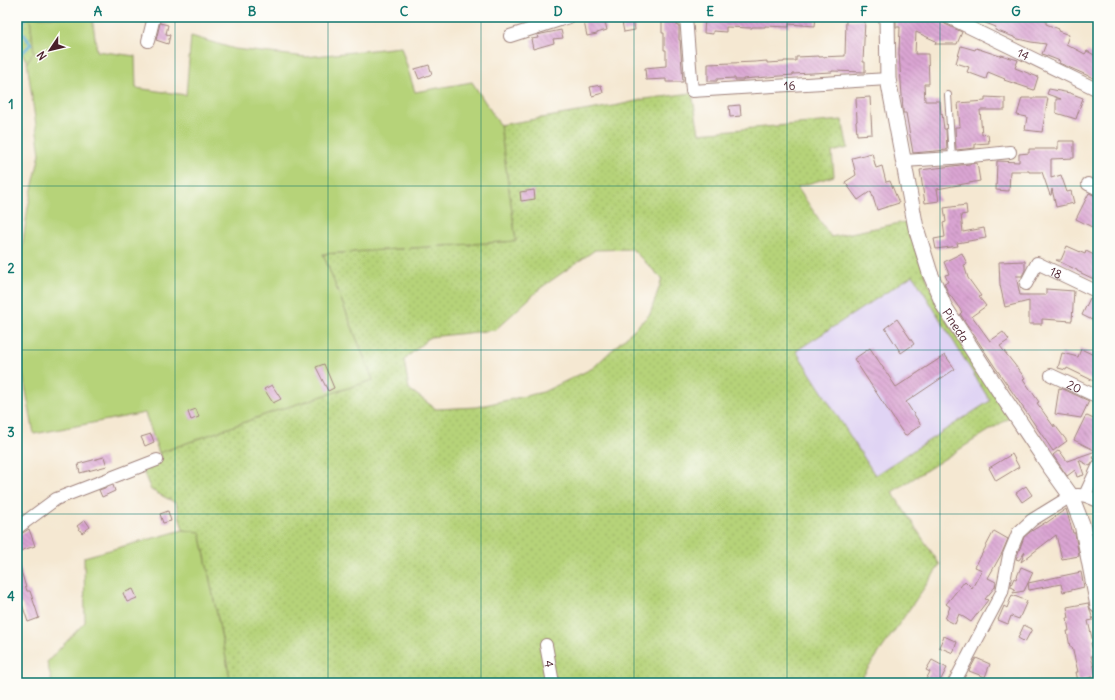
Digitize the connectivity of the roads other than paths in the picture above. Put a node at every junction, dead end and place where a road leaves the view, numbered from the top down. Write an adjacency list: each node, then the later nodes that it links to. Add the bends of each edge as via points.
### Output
1 (154, 17): 7 (street)
2 (569, 17): 6 (street)
3 (686, 17): 8 (street, 16, via 692,91)
4 (887, 17): 8 (street, Pineda)
5 (948, 17): 9 (street, 14)
6 (510, 36)
7 (148, 41)
8 (888, 79): 13 (street, Pineda)
9 (1098, 90)
10 (948, 95): 12 (lane)
11 (1010, 152): 12 (street)
12 (952, 158): 13 (street)
13 (903, 161): 20 (street, Pineda, via 916,228 930,273 944,306 1048,464)
14 (1026, 284): 15 (street, 18, via 1037,263)
15 (1098, 292)
16 (1051, 375): 17 (street, 20)
17 (1098, 397)
18 (157, 460): 22 (street, via 56,499)
19 (1098, 467): 20 (street)
20 (1078, 495): 21 (street); 23 (street, Pineda); 26 (street, via 1032,520 1018,533 1009,555 1002,592)
21 (1098, 501)
22 (17, 528)
23 (1098, 603)
24 (546, 645): 25 (street, 4)
25 (553, 683)
26 (954, 683)

